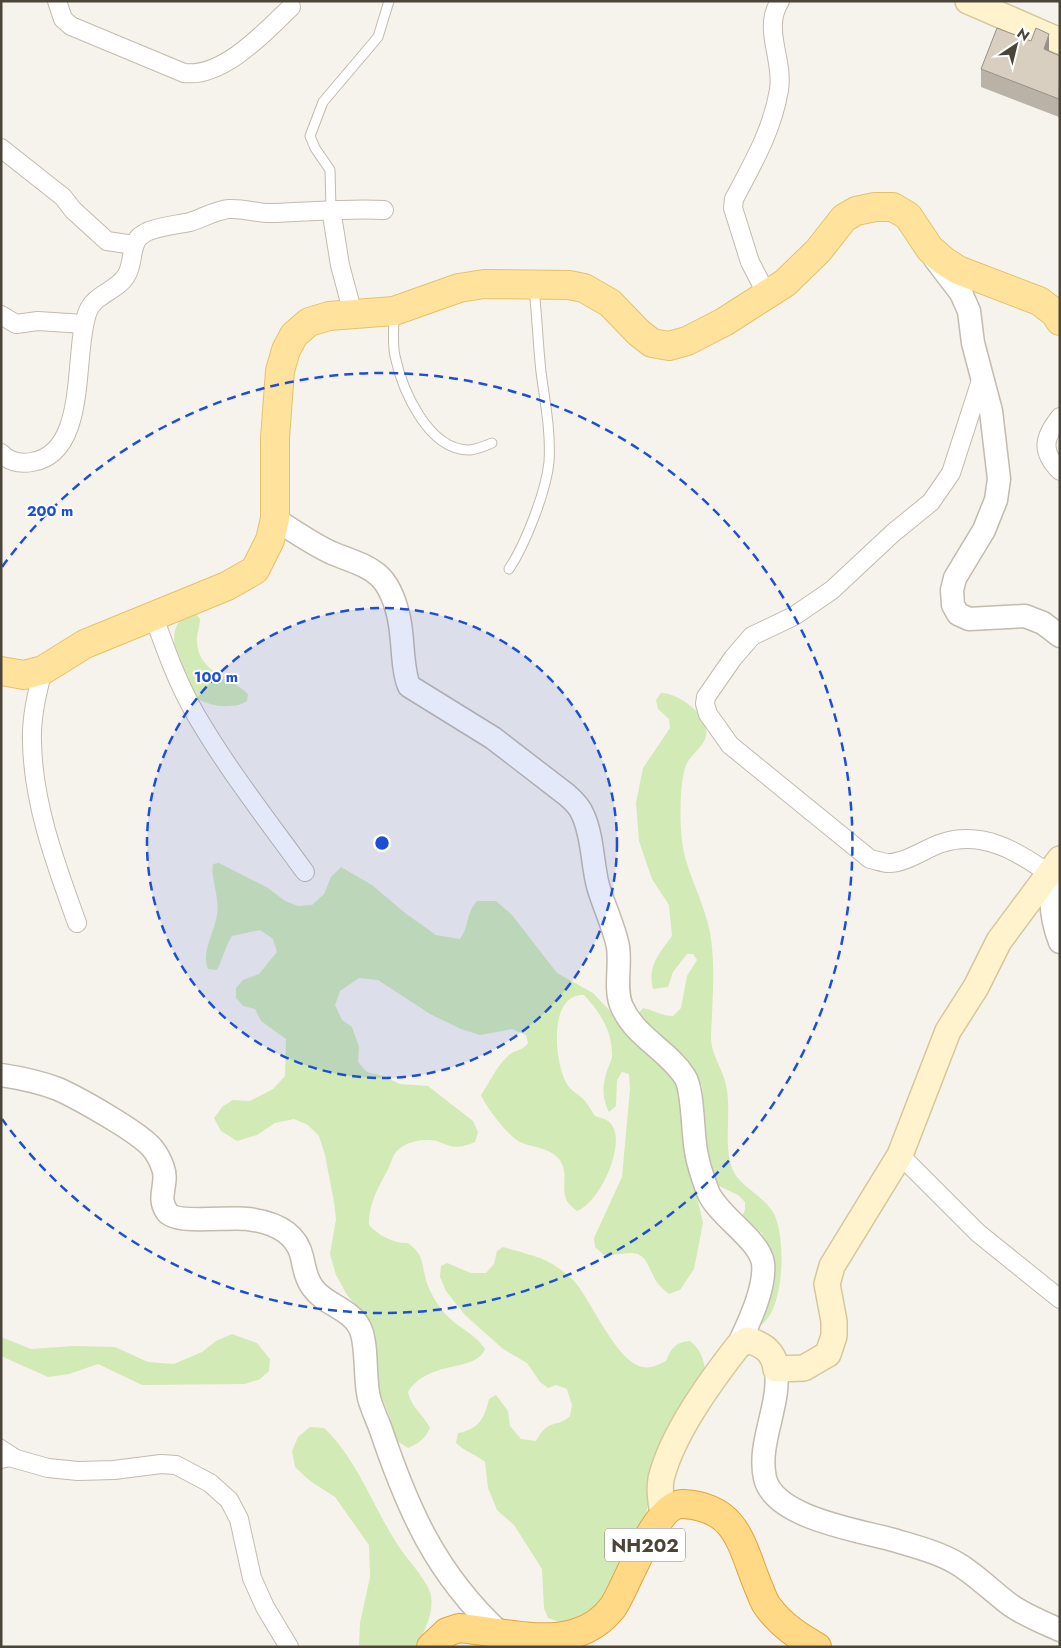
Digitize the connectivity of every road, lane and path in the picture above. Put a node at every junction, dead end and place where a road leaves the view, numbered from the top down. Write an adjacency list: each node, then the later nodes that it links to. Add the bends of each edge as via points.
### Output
1 (57, 1): 5 (street, via 63,19 71,26 184,73 196,74 236,56)
2 (389, 1): 8 (lane, via 378,37 323,102 310,136 330,170)
3 (780, 1): 13 (street, via 772,21 780,72 775,109 762,148 734,199 733,208 750,262)
4 (968, 1): 6 (main road)
5 (291, 7)
6 (1060, 41)
7 (1, 148): 10 (street, via 63,197 107,241)
8 (331, 209): 9 (street); 10 (street, via 256,213 242,208 227,209 147,231); 15 (street, via 340,265)
9 (384, 210)
10 (134, 245): 18 (street, via 126,277 97,299)
11 (930, 249): 13 (main road, via 908,216 893,208 856,211 844,218 801,268); 17 (main road, via 958,270 1039,301); 19 (street, via 966,302 973,343)
12 (534, 284): 13 (main road, via 584,288 610,303 652,343 669,346 687,341 724,322); 14 (main road, via 484,284 459,288); 25 (lane, via 548,416 549,464 535,514 519,555)
13 (767, 295)
14 (394, 311): 15 (main road); 21 (lane, via 394,354 402,385 413,408 438,437 458,448 469,450)
15 (353, 314): 24 (main road, via 309,322 294,335 286,350 277,397)
16 (1, 315): 18 (street, via 16,324 38,321)
17 (1060, 321)
18 (84, 324): 22 (street, via 78,387 62,441 48,456 34,462 19,464)
19 (983, 374): 27 (street, via 999,480 996,500 984,530 955,578 953,605 958,614 969,619 1025,616 1043,623); 30 (street, via 951,472 931,502 832,590 794,616 752,636 709,691 705,704 718,730 740,754 870,859 889,863 944,842 968,839 988,841)
20 (1060, 417): 23 (street, via 1046,442 1048,455)
21 (492, 443)
22 (1, 453)
23 (1060, 471)
24 (275, 519): 26 (main road, via 270,540 255,570 227,586); 37 (street, via 324,549 371,569 382,579 393,597 409,686 493,738 577,804 590,836 598,884 618,946 621,1006 634,1027 674,1063 686,1079 696,1156 709,1194 719,1210 752,1244 763,1262 753,1314)
25 (509, 569)
26 (154, 617): 28 (main road, via 85,644); 31 (street, via 195,714)
27 (1060, 636)
28 (43, 670): 29 (main road, via 24,675); 32 (street, via 32,741 36,780 45,828)
29 (1, 671)
30 (1056, 864): 33 (street, via 1051,916); 35 (main road, via 999,941 976,987 948,1031)
31 (305, 872)
32 (77, 923)
33 (1060, 942)
34 (1, 1075): 44 (street, via 32,1080 82,1100 153,1149 164,1169 161,1198 167,1213 178,1219 248,1219 271,1224 287,1232 299,1244 312,1288 326,1301 345,1311 360,1328 369,1399 410,1509 459,1592)
35 (900, 1155): 36 (street, via 978,1233); 38 (main road, via 832,1266 827,1284 834,1336 828,1354 804,1368)
36 (1060, 1299)
37 (738, 1346): 38 (main road, via 747,1340 757,1343 768,1350); 42 (main road, via 691,1415 672,1452 661,1480)
38 (776, 1369): 43 (street, via 777,1396 764,1461 765,1479 773,1493 801,1513 840,1527 897,1541 957,1563 1010,1605)
39 (1, 1444): 41 (lane)
40 (1, 1458): 41 (street)
41 (24, 1461): 45 (street, via 48,1468 78,1471 176,1465 210,1484 228,1500 239,1519 252,1578 265,1607)
42 (663, 1514): 44 (highway, NH202, via 612,1608 597,1623 577,1633 556,1637); 47 (highway, NH202, via 680,1504 697,1505 717,1512 731,1522 766,1605 786,1627)
43 (1060, 1630)
44 (500, 1633): 46 (highway, NH202, via 459,1628 447,1632)
45 (290, 1647)
46 (431, 1647)
47 (817, 1647)

